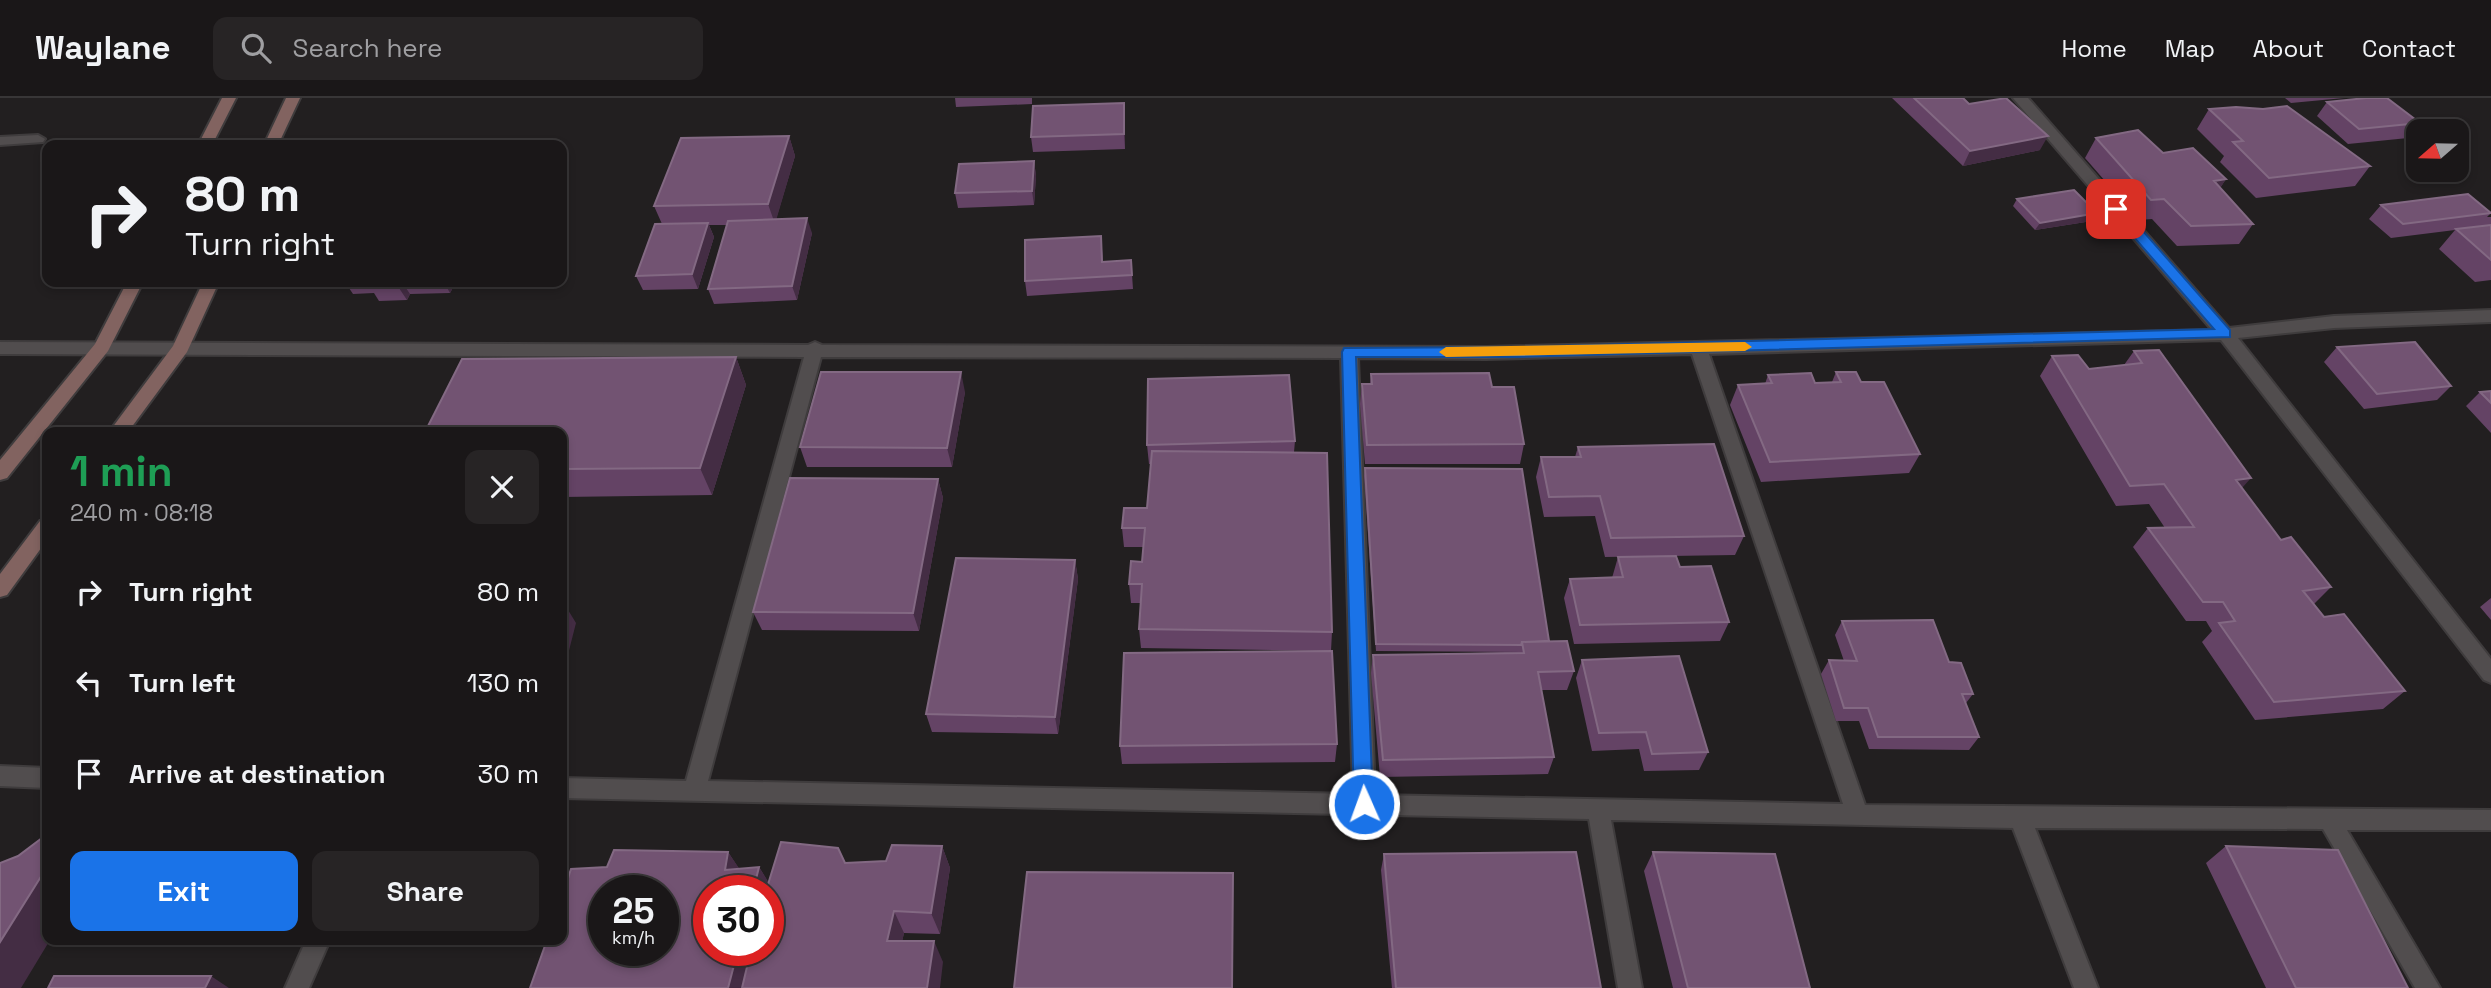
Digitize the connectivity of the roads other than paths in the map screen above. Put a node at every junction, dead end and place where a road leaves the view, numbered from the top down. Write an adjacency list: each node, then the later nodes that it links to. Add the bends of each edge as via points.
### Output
1 (229, 98): 5 (main road)
2 (293, 98): 6 (main road)
3 (2020, 98): 11 (street)
4 (38, 139): 7 (street)
5 (208, 140)
6 (273, 140)
7 (0, 141)
8 (132, 287): 12 (main road)
9 (209, 287): 14 (main road)
10 (2491, 316): 11 (street, via 2334,322)
11 (2225, 334): 16 (street); 22 (street)
12 (102, 347): 13 (street); 14 (street); 19 (main road)
13 (0, 348)
14 (181, 348): 15 (street); 18 (main road)
15 (815, 348): 17 (street); 26 (street)
16 (1699, 348): 17 (street); 29 (street)
17 (1349, 352): 27 (street)
18 (122, 427)
19 (0, 473)
20 (42, 533): 21 (main road)
21 (0, 589)
22 (2491, 674)
23 (0, 776): 24 (street)
24 (42, 778)
25 (567, 788): 26 (street)
26 (695, 789): 27 (street)
27 (1364, 804): 28 (street)
28 (1598, 809): 29 (street); 35 (street)
29 (1857, 814): 30 (street)
30 (2020, 818): 31 (street); 36 (street)
31 (2329, 819): 32 (street); 37 (street)
32 (2491, 820)
33 (316, 945): 34 (street)
34 (297, 988)
35 (1630, 988)
36 (2086, 988)
37 (2428, 988)

